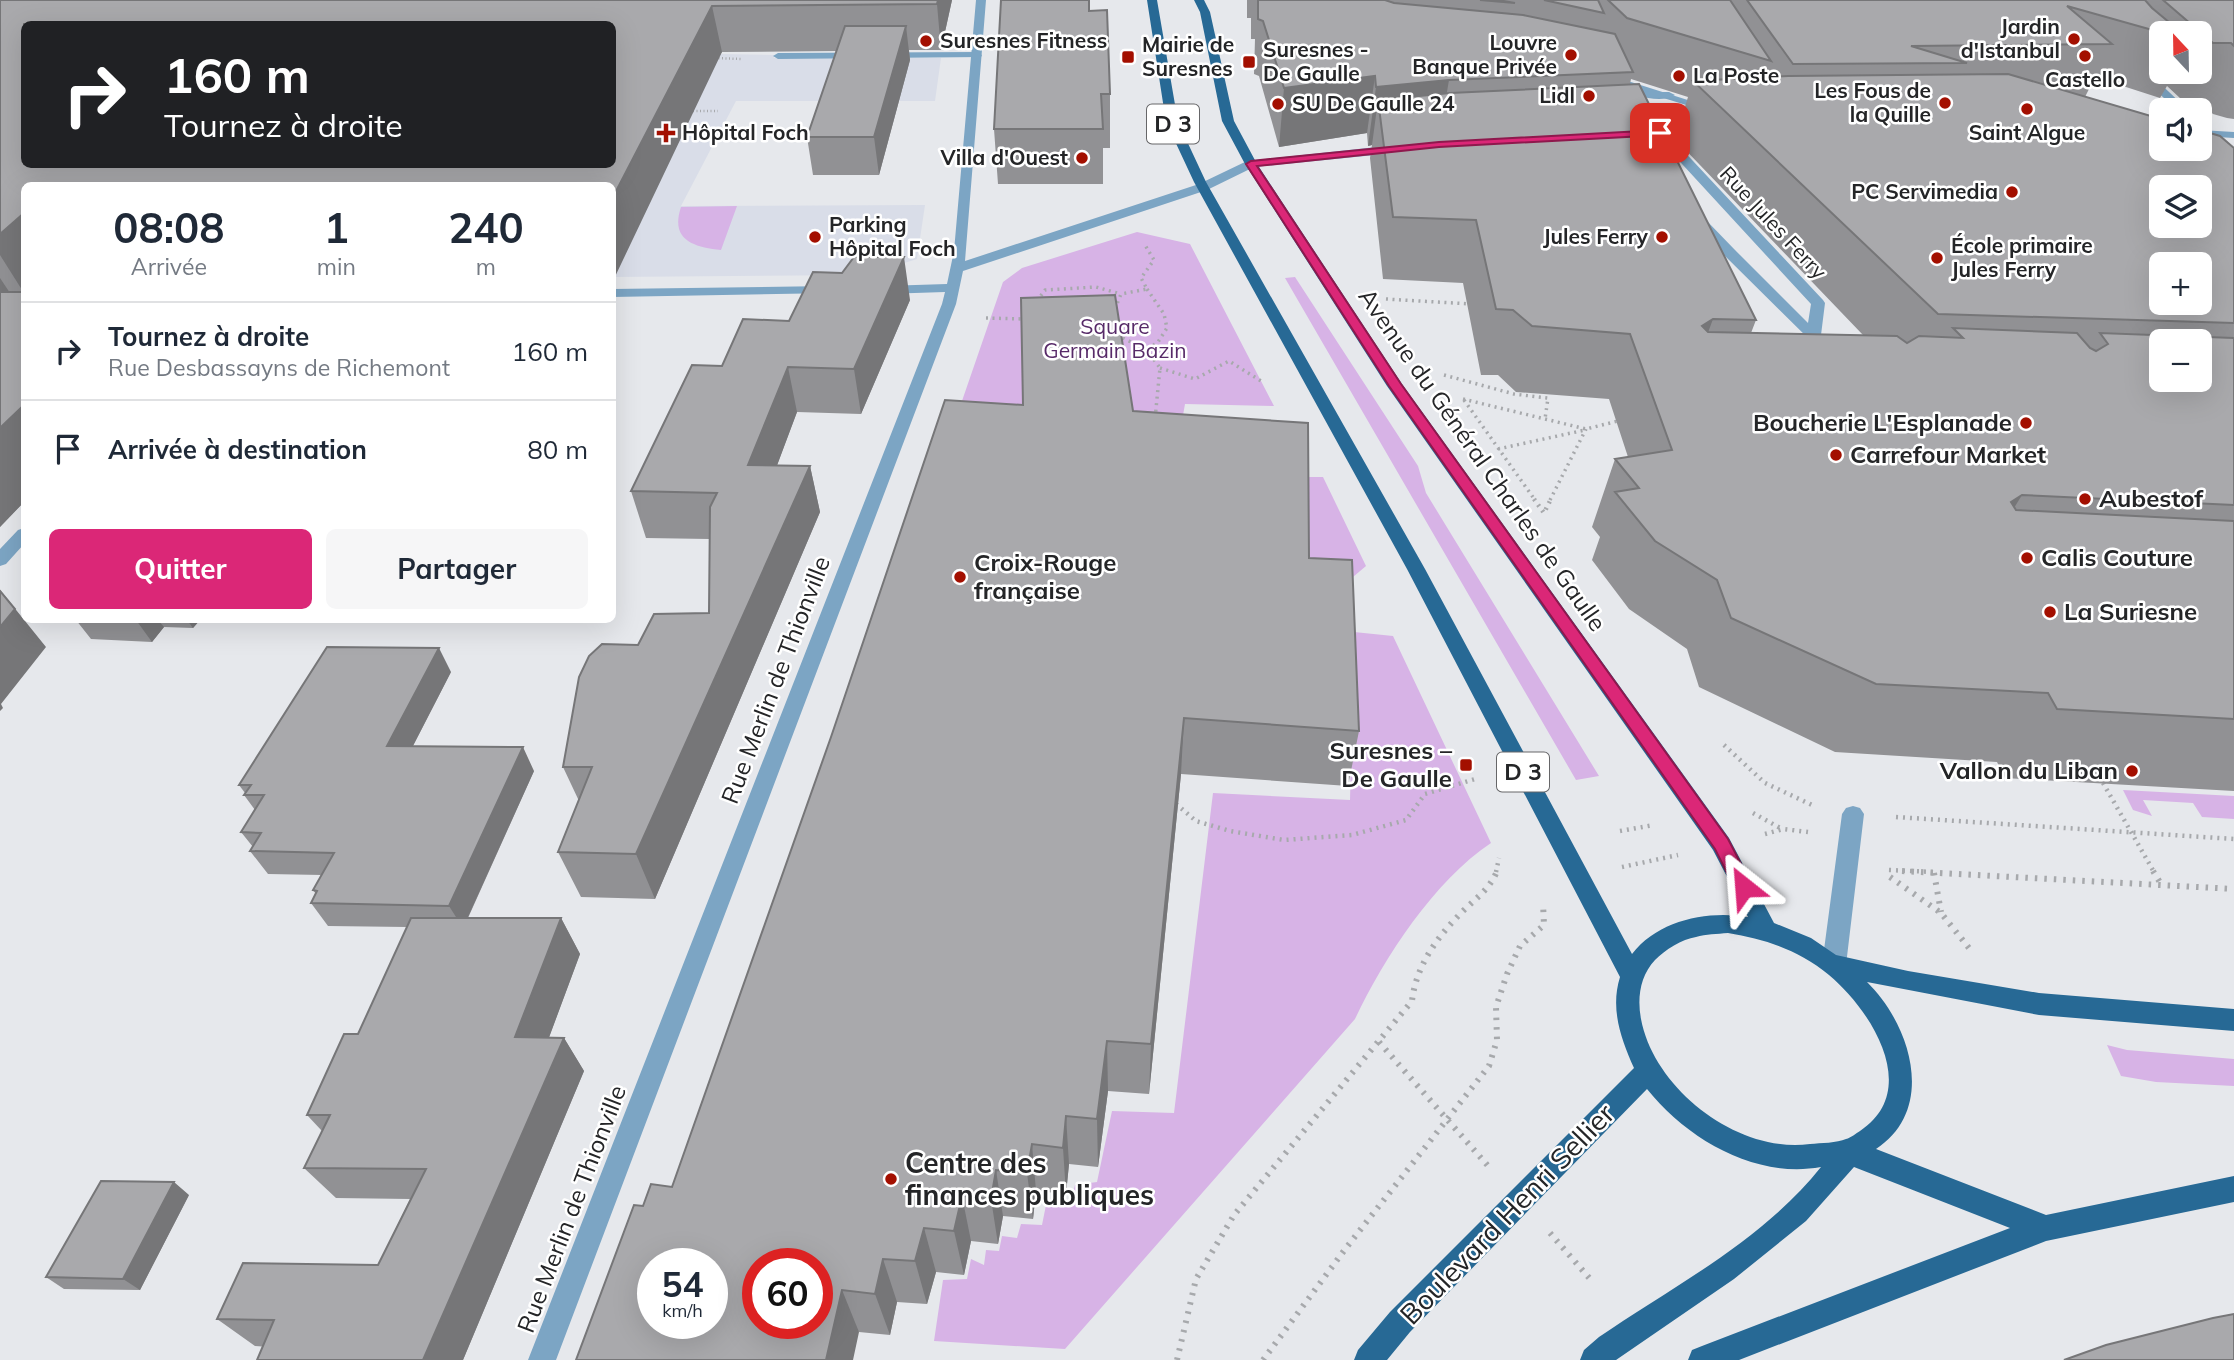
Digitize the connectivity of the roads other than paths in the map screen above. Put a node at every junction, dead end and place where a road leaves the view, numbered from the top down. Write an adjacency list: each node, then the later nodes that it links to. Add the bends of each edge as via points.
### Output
1 (981, 0): 5 (street, Rue Merlin de Thionville)
2 (1152, 0): 17 (main road, D 3, via 1172,122)
3 (1199, 0): 16 (main road, Avenue du Général Charles de Gaulle / D 3, via 1228,121)
4 (778, 55): 5 (street)
5 (977, 55): 19 (street, Rue Merlin de Thionville)
6 (2138, 68): 8 (street)
7 (1596, 78): 9 (street)
8 (2170, 98)
9 (1718, 111)
10 (1714, 130): 13 (street)
11 (2212, 132): 12 (street)
12 (2234, 135)
13 (1630, 139)
14 (1412, 147): 16 (street)
15 (1675, 149): 23 (street, Rue Jules Ferry, via 1818,303)
16 (1251, 164): 17 (street); 28 (main road, Avenue du Général Charles de Gaulle / D 3, via 1395,386 1721,844)
17 (1203, 187): 19 (street); 30 (main road, D 3, via 1416,569)
18 (1693, 213): 23 (street, Rue Jules Ferry)
19 (955, 278): 21 (street); 36 (street, Rue Merlin de Thionville)
20 (845, 290): 22 (street)
21 (873, 290)
22 (616, 293)
23 (1814, 335): 24 (street, Rue Jules Ferry)
24 (1831, 352)
25 (21, 537): 26 (street)
26 (0, 560)
27 (1853, 814): 29 (street)
28 (1766, 930): 29 (main road, via 1804,945); 30 (main road, via 1735,924 1702,925 1672,933 1646,952)
29 (1834, 965): 31 (main road, via 2039,1004); 33 (main road, via 1861,988 1887,1025 1900,1071 1895,1112 1879,1134)
30 (1631, 975): 32 (main road, via 1626,996 1629,1028)
31 (2234, 1020)
32 (1648, 1071): 33 (main road, via 1672,1100 1708,1128 1750,1148 1794,1158); 37 (main road, Boulevard Henri Sellier)
33 (1850, 1153): 35 (main road); 38 (main road, via 1817,1192 1761,1242)
34 (2234, 1189): 35 (main road)
35 (2046, 1228): 39 (main road)
36 (542, 1360)
37 (1368, 1360)
38 (1594, 1360)
39 (1702, 1360)

